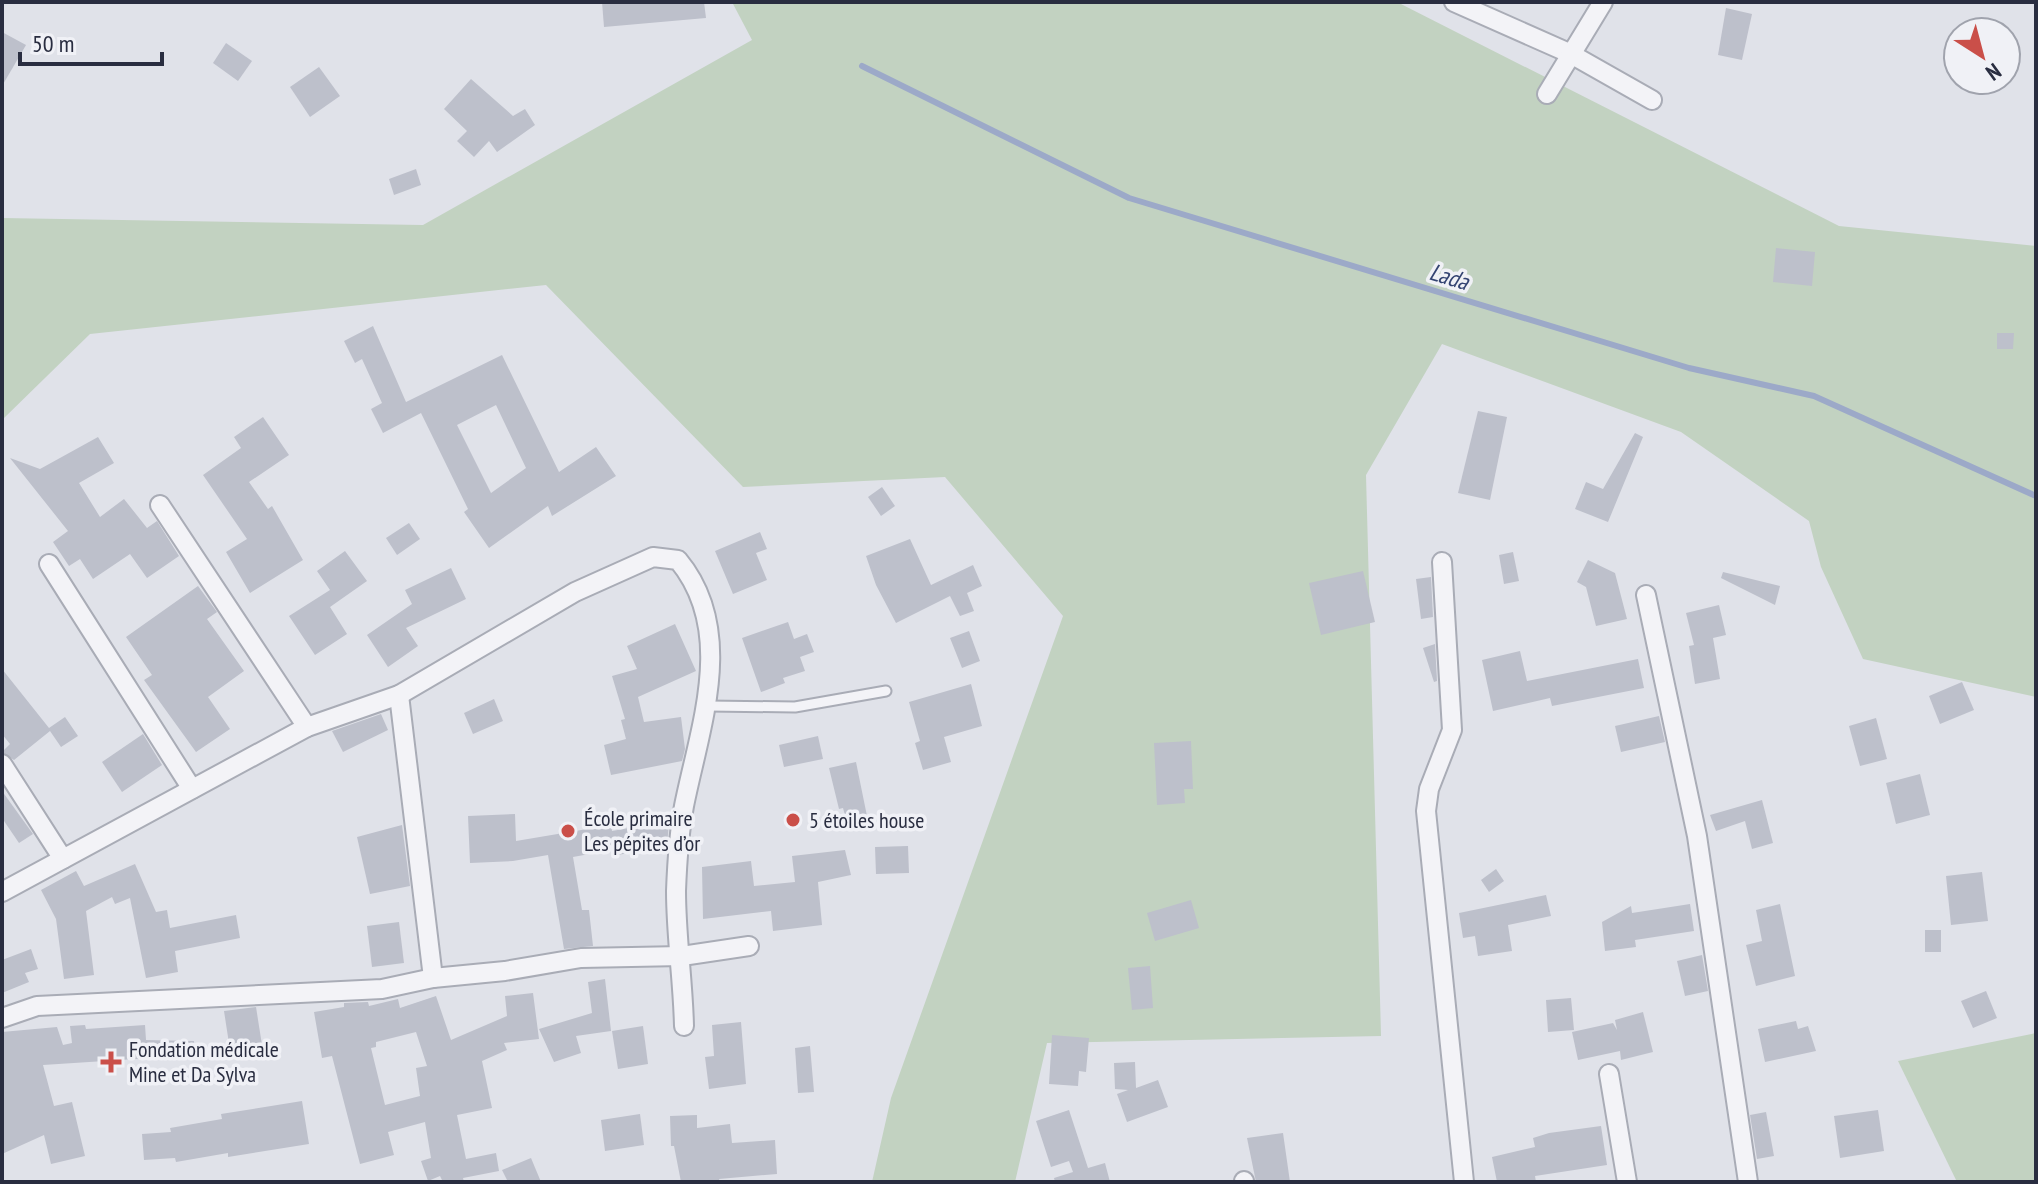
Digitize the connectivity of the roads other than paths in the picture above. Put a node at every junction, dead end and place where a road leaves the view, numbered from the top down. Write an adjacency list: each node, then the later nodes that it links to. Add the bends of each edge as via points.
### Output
1 (1454, 2): 3 (street)
2 (1603, 2): 3 (street)
3 (1569, 53): 4 (street); 5 (street)
4 (1547, 94)
5 (1652, 100)
6 (160, 505): 13 (street)
7 (1442, 562): 24 (street, via 1452,730 1426,811)
8 (49, 564): 15 (street)
9 (1646, 595): 26 (street, via 1697,836)
10 (886, 691): 12 (lane, via 795,707)
11 (399, 695): 12 (street, via 575,592 653,557 678,560 692,578 711,651); 13 (street); 20 (street)
12 (708, 706): 19 (street, via 684,809 676,892)
13 (307, 727): 15 (street)
14 (2, 764): 16 (street)
15 (192, 789): 16 (street)
16 (63, 859): 17 (street)
17 (2, 892)
18 (749, 946): 19 (street)
19 (682, 956): 20 (street, via 581,958); 22 (street)
20 (433, 978): 21 (street, via 382,989 37,1006)
21 (2, 1018)
22 (684, 1026)
23 (1609, 1074): 25 (street)
24 (1464, 1182)
25 (1627, 1182)
26 (1748, 1182)

